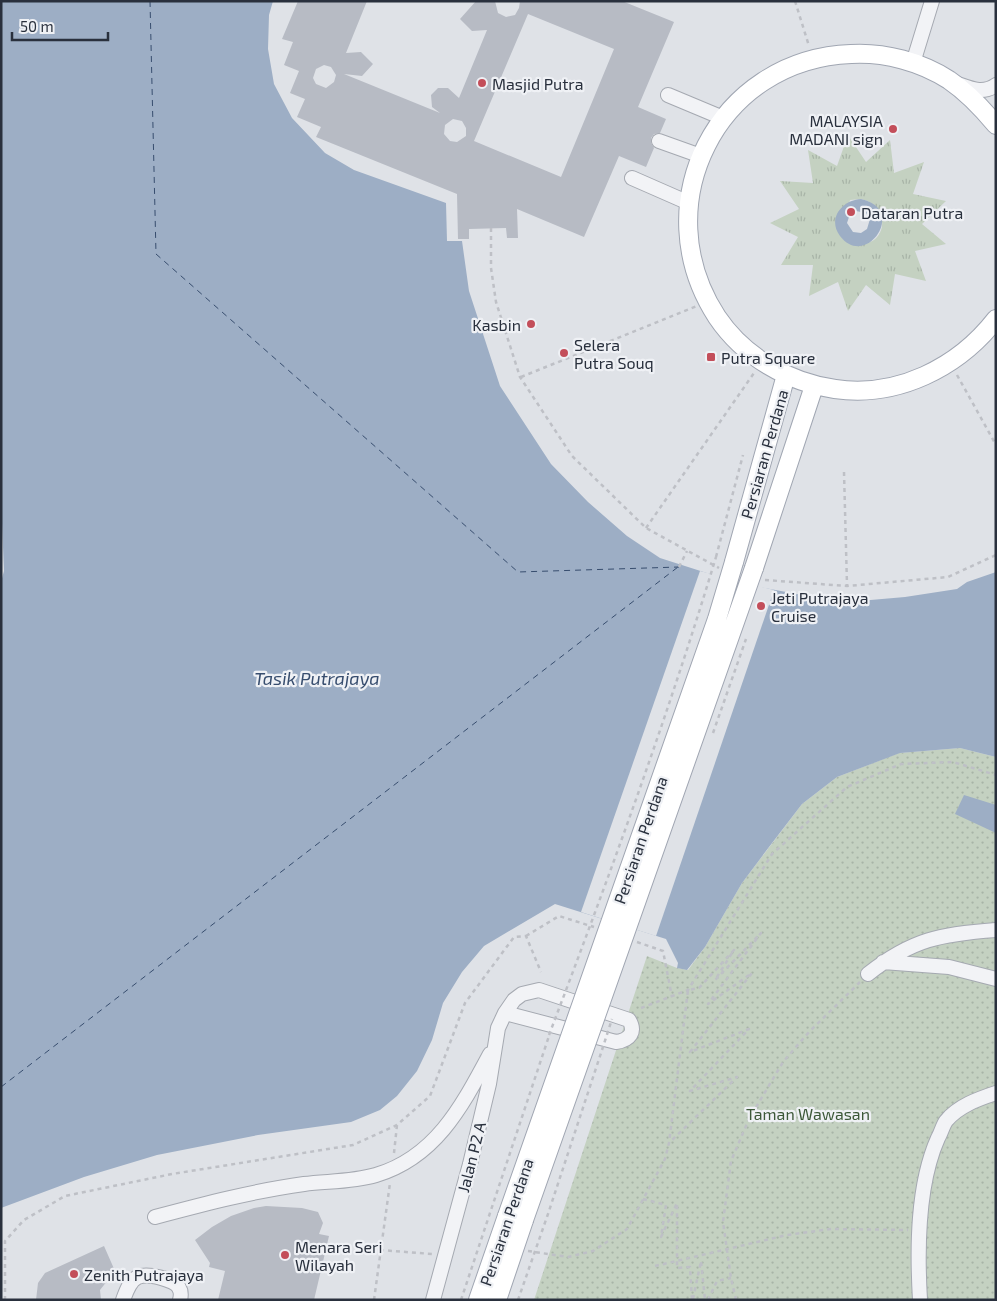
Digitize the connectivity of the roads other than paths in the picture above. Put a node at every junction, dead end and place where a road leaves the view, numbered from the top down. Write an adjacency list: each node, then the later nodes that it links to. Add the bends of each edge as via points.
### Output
1 (932, 1): 2 (street)
2 (913, 63): 3 (main road); 6 (main road, via 863,53 813,59 766,80)
3 (950, 81): 4 (street, via 985,91); 7 (main road, via 976,101)
4 (996, 85)
5 (668, 95): 6 (street)
6 (723, 118): 9 (main road)
7 (996, 125)
8 (659, 141): 9 (street)
9 (700, 156): 11 (main road)
10 (632, 178): 11 (street)
11 (688, 203): 13 (main road, via 690,252 707,302 741,345)
12 (996, 318): 14 (main road, via 970,348 924,377 895,386 851,391)
13 (786, 375): 14 (main road); 23 (main road, Persiaran Perdana, bridge, via 728,566 717,619)
14 (814, 386): 23 (main road, Persiaran Perdana, bridge, via 758,574 737,620)
15 (996, 930): 16 (street, via 932,938)
16 (883, 962): 17 (street); 18 (street, via 949,967)
17 (868, 974)
18 (996, 979)
19 (505, 1013): 19 (street, Jalan P2 A, via 616,1042 628,1038 633,1026 629,1020 539,990 522,994); 20 (street, Jalan P2 A)
20 (495, 1045): 22 (street, via 458,1111 439,1134 419,1153 392,1169 352,1180 303,1184 208,1203); 26 (street, Jalan P2 A, via 489,1084)
21 (996, 1094): 29 (street, via 966,1105 946,1121 934,1148 919,1230)
22 (155, 1217)
23 (516, 1218): 27 (main road, Persiaran Perdana); 28 (main road, Persiaran Perdana, via 515,1248)
24 (123, 1300): 25 (street, via 132,1281 144,1275 176,1283)
25 (180, 1300)
26 (433, 1300)
27 (478, 1300)
28 (497, 1300)
29 (920, 1300)

